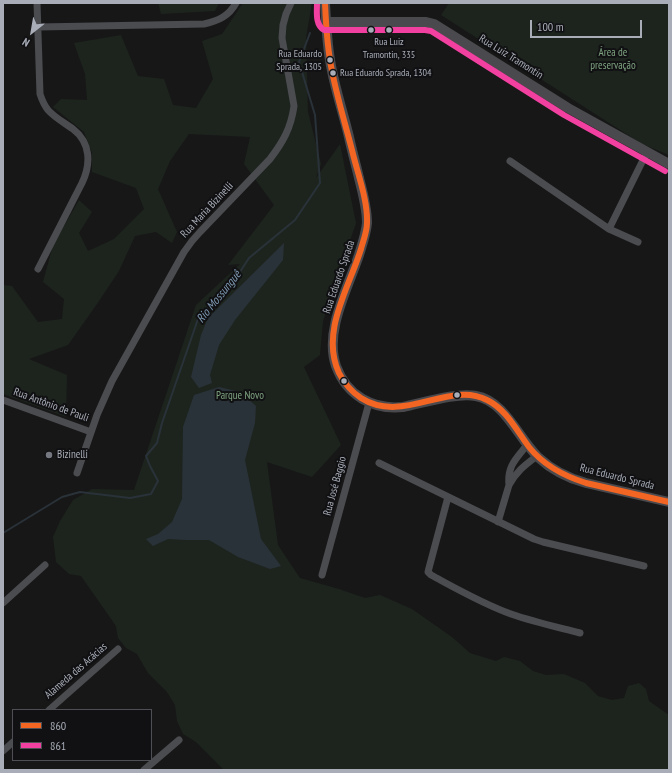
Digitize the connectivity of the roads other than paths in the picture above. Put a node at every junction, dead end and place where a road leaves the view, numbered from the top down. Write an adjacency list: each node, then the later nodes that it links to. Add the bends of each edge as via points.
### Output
1 (37, 3): 6 (street)
2 (236, 3): 6 (street, via 223,17 204,24)
3 (291, 3): 15 (street, Rua Maria Bizinelli, via 286,14 282,38 294,106 290,127 270,159 184,252 112,381)
4 (325, 3): 5 (main road, Rua Eduardo Sprada)
5 (326, 22): 7 (main road, Rua Luiz Tramontin, via 434,24 568,108); 14 (main road, Rua Eduardo Sprada, via 330,61 364,198 367,223 366,233 338,315 334,357 346,385)
6 (38, 27): 12 (street, via 40,94 43,104 81,136 88,153 86,174)
7 (647, 152): 9 (main road, Rua Luiz Tramontin); 10 (street)
8 (510, 162): 10 (street)
9 (669, 164)
10 (609, 229): 11 (street)
11 (638, 242)
12 (38, 269)
13 (3, 400): 15 (street, Rua Antônio de Pauli)
14 (369, 403): 16 (main road, Rua Eduardo Sprada, via 394,408 458,396 475,396 488,400 500,409); 26 (street, Rua José Baggio)
15 (91, 432): 19 (street, Rua Maria Bizinelli)
16 (526, 445): 17 (main road, Rua Eduardo Sprada); 20 (street, via 511,466)
17 (537, 456): 20 (street, via 521,468); 22 (main road, Rua Eduardo Sprada, via 553,469 575,480)
18 (379, 463): 21 (street)
19 (77, 473)
20 (509, 485): 23 (street)
21 (448, 496): 23 (street); 28 (street, via 428,572 430,575 513,615)
22 (669, 502)
23 (498, 522): 25 (street, via 543,542)
24 (46, 565): 27 (street)
25 (644, 566)
26 (322, 575)
27 (3, 603)
28 (580, 633)
29 (118, 649): 30 (street, Alameda das Acácias)
30 (50, 709)
31 (179, 740): 34 (street)
32 (12, 743): 33 (street)
33 (3, 750)
34 (144, 770)

